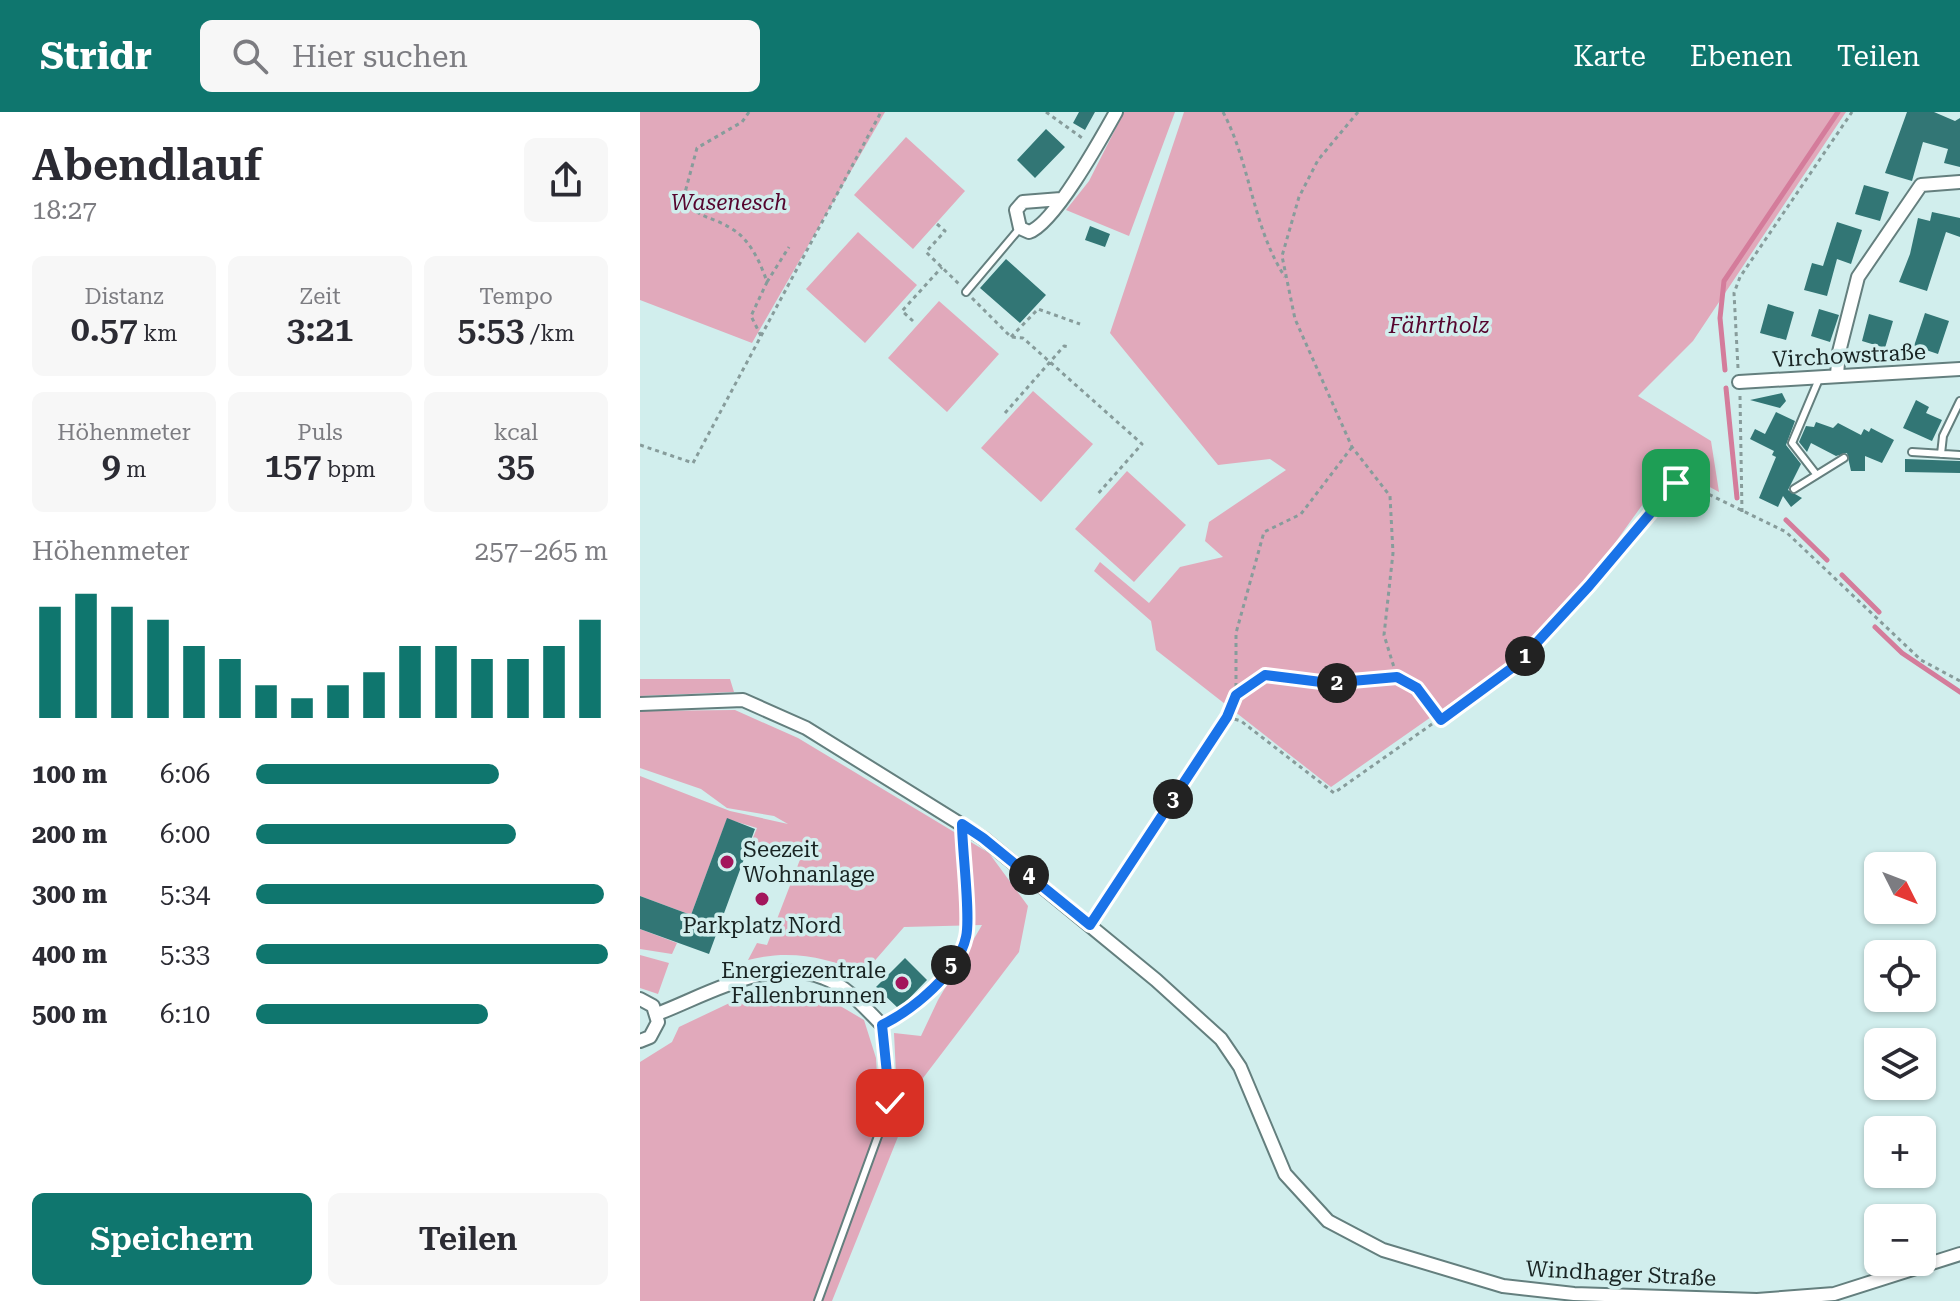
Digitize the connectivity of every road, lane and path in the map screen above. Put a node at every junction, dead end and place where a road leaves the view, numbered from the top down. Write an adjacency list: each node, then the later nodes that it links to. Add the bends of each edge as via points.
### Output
1 (749, 112): 16 (path, via 742,122 697,148 683,200 697,215 734,229 759,260)
2 (881, 112): 21 (path)
3 (1046, 112): 8 (path)
4 (1116, 112): 8 (street)
5 (1223, 112): 15 (path, via 1241,154 1255,214)
6 (1358, 112): 15 (path, via 1318,160 1299,197 1282,256)
7 (1852, 112): 27 (path, via 1740,277 1734,293)
8 (1097, 146): 10 (street)
9 (1960, 182): 25 (street, via 1921,185 1858,277)
10 (1061, 199): 12 (street, via 1037,229); 12 (street, via 1023,202 1016,210)
11 (937, 224): 14 (path, via 945,231 926,252)
12 (1020, 228): 17 (lane)
13 (789, 247): 16 (path)
14 (942, 267): 17 (path); 18 (path, via 902,311)
15 (1287, 280): 31 (path, via 1295,319)
16 (767, 282): 21 (path, via 751,316)
17 (966, 292): 20 (path)
18 (913, 321)
19 (1080, 324): 20 (path, via 1038,309)
20 (1011, 337): 23 (path, via 1023,338)
21 (762, 338): 30 (path, via 693,463)
22 (1070, 347): 23 (path, via 1064,346)
23 (1050, 363): 29 (path); 38 (path, via 1142,444)
24 (1960, 369): 25 (street, Virchowstraße)
25 (1837, 374): 26 (street, Virchowstraße)
26 (1820, 375): 27 (street, Virchowstraße); 36 (lane, via 1792,443)
27 (1739, 382): 39 (path)
28 (1960, 401): 33 (lane, via 1943,436)
29 (1005, 413)
30 (640, 445)
31 (1352, 447): 40 (path, via 1390,496 1393,553 1384,635); 42 (path, via 1301,514 1264,532 1236,633)
32 (1912, 452): 33 (lane)
33 (1941, 454): 34 (lane)
34 (1960, 455)
35 (1844, 458): 36 (lane)
36 (1816, 474): 37 (lane)
37 (1794, 489)
38 (1096, 496)
39 (1742, 512): 41 (path, via 1786,532 1921,660); 45 (path, via 1676,483 1516,665)
40 (1397, 677): 42 (path, via 1329,683 1265,675); 45 (path, via 1417,688)
41 (1960, 681)
42 (1236, 695): 44 (path)
43 (640, 704): 46 (street, Windhager Straße, via 743,700 806,728)
44 (1227, 717): 45 (path, via 1241,721 1334,793); 47 (path)
45 (1441, 720)
46 (962, 824): 47 (street, Windhager Straße); 50 (path, via 966,937 943,978 909,1012)
47 (1090, 925): 52 (street, Windhager Straße, via 1221,1039 1240,1067 1278,1161 1305,1200 1328,1221 1383,1250 1503,1286 1574,1294 1757,1300 1834,1294)
48 (640, 999): 49 (street)
49 (657, 1014): 50 (street, via 743,979 788,972 824,977); 51 (street, via 655,1030)
50 (882, 1025): 53 (lane, via 890,1103)
51 (640, 1041)
52 (1960, 1254)
53 (818, 1301)

